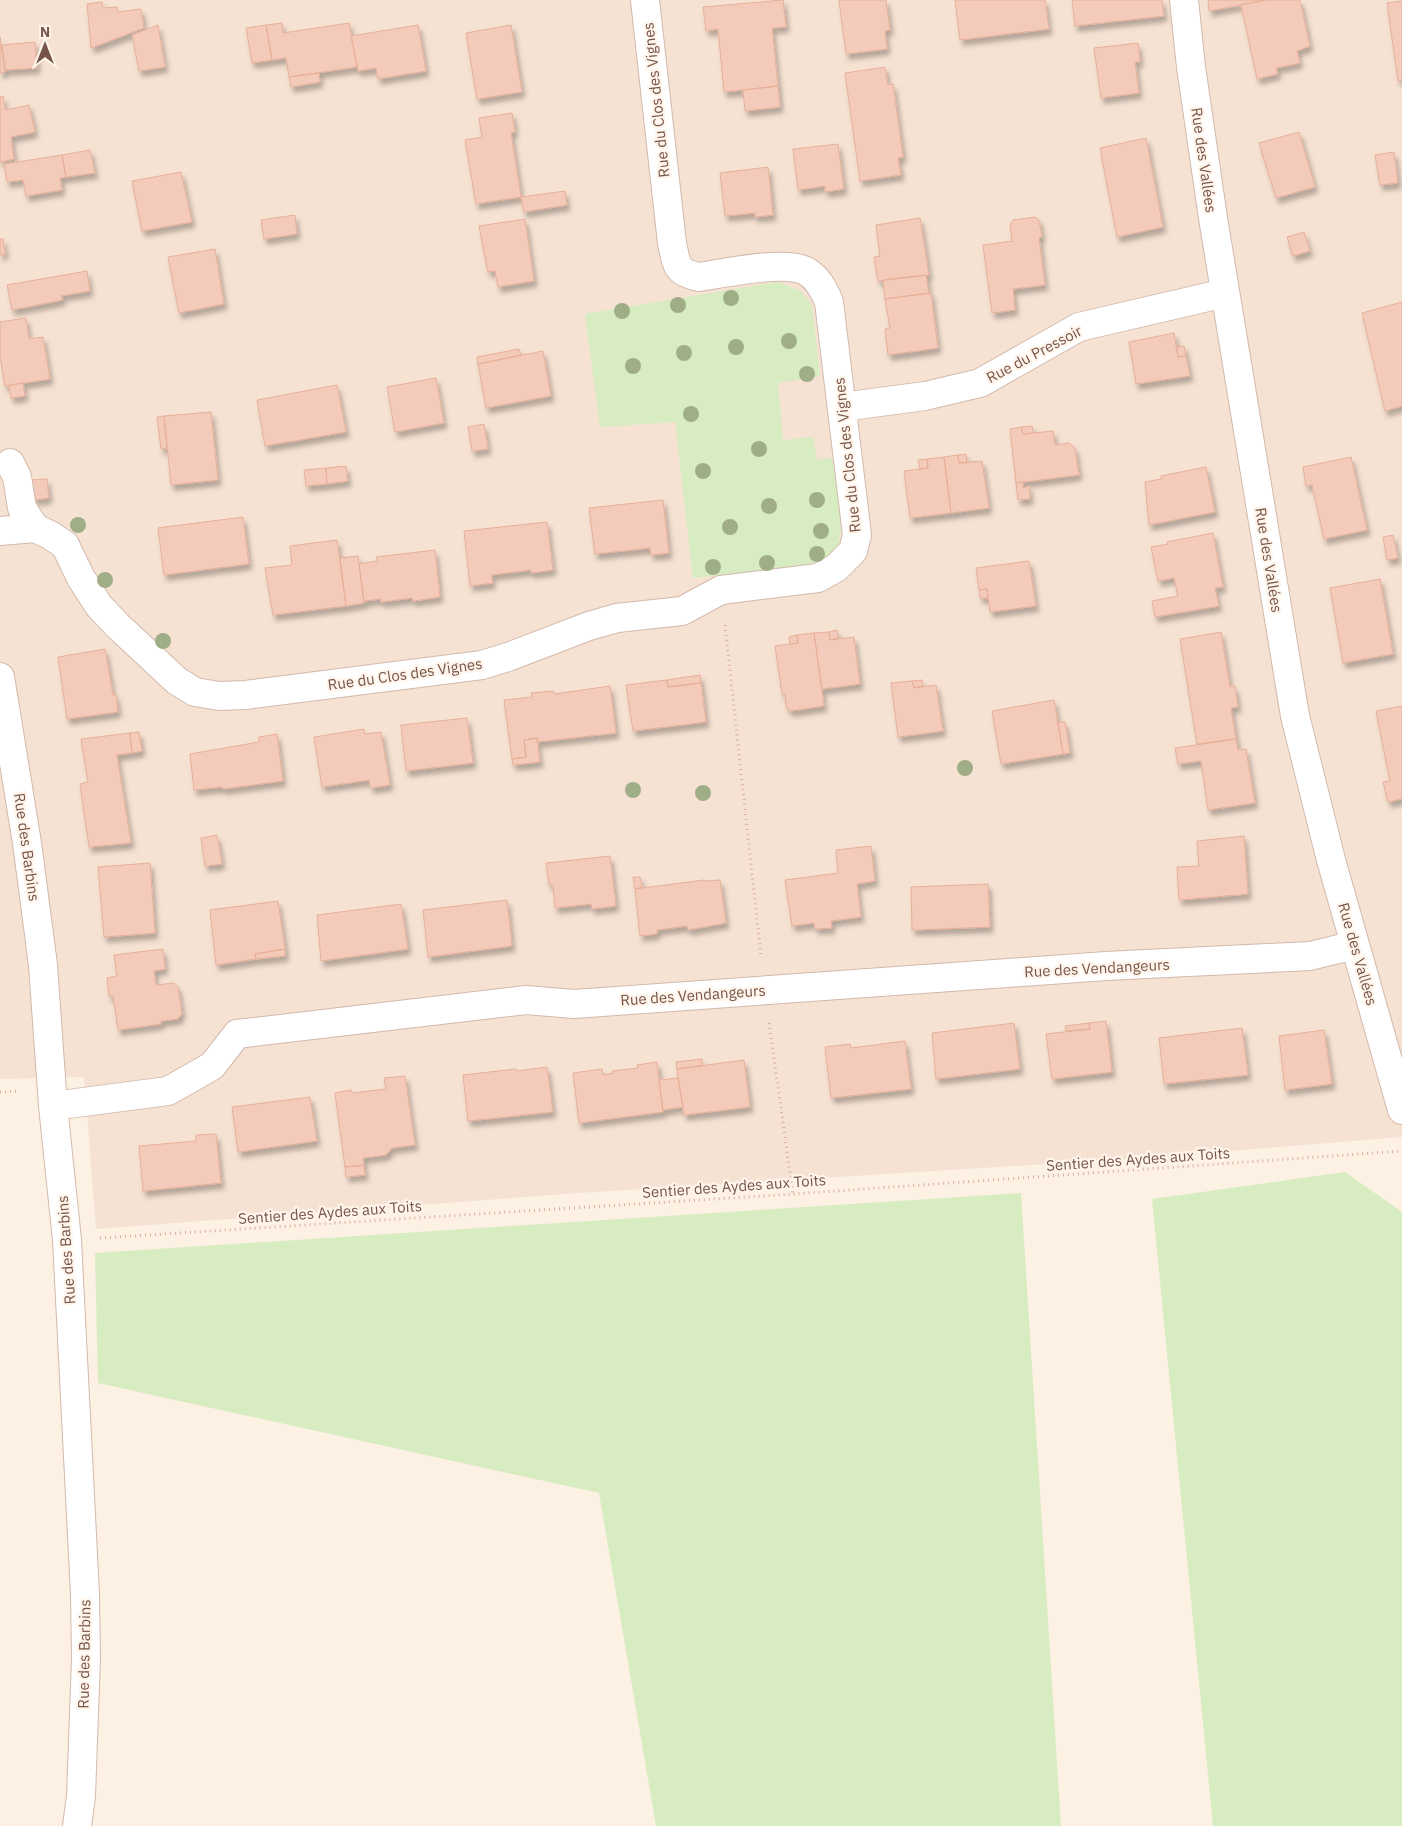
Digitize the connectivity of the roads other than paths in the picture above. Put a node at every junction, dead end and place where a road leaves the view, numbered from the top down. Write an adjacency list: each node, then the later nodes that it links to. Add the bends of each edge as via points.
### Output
1 (645, 0): 4 (street, Rue du Clos des Vignes, via 677,265 686,274 699,277 786,266 806,271 822,286 829,302)
2 (1184, 0): 3 (street, Rue des Vallées)
3 (1225, 293): 4 (street, Rue du Pressoir, via 1079,327 980,383 925,396); 9 (street, Rue des Vallées, via 1294,716)
4 (842, 407): 6 (street, Rue du Clos des Vignes, via 857,535 853,551 836,568 818,578 721,590 682,611 618,618 482,665 246,695 219,696 195,692 177,682 99,606 65,545)
5 (10, 463): 6 (street, via 17,477 22,508)
6 (35, 528): 7 (street)
7 (0, 531)
8 (0, 677): 10 (street, Rue des Barbins, via 43,965)
9 (1355, 945): 10 (street, Rue des Vendangeurs, via 1310,956 1106,966 574,1004 526,1000 237,1034 212,1066 168,1091); 11 (street, Rue des Vallées)
10 (53, 1106): 12 (street, Rue des Barbins, via 67,1240 85,1594 86,1658)
11 (1402, 1110)
12 (77, 1826)

